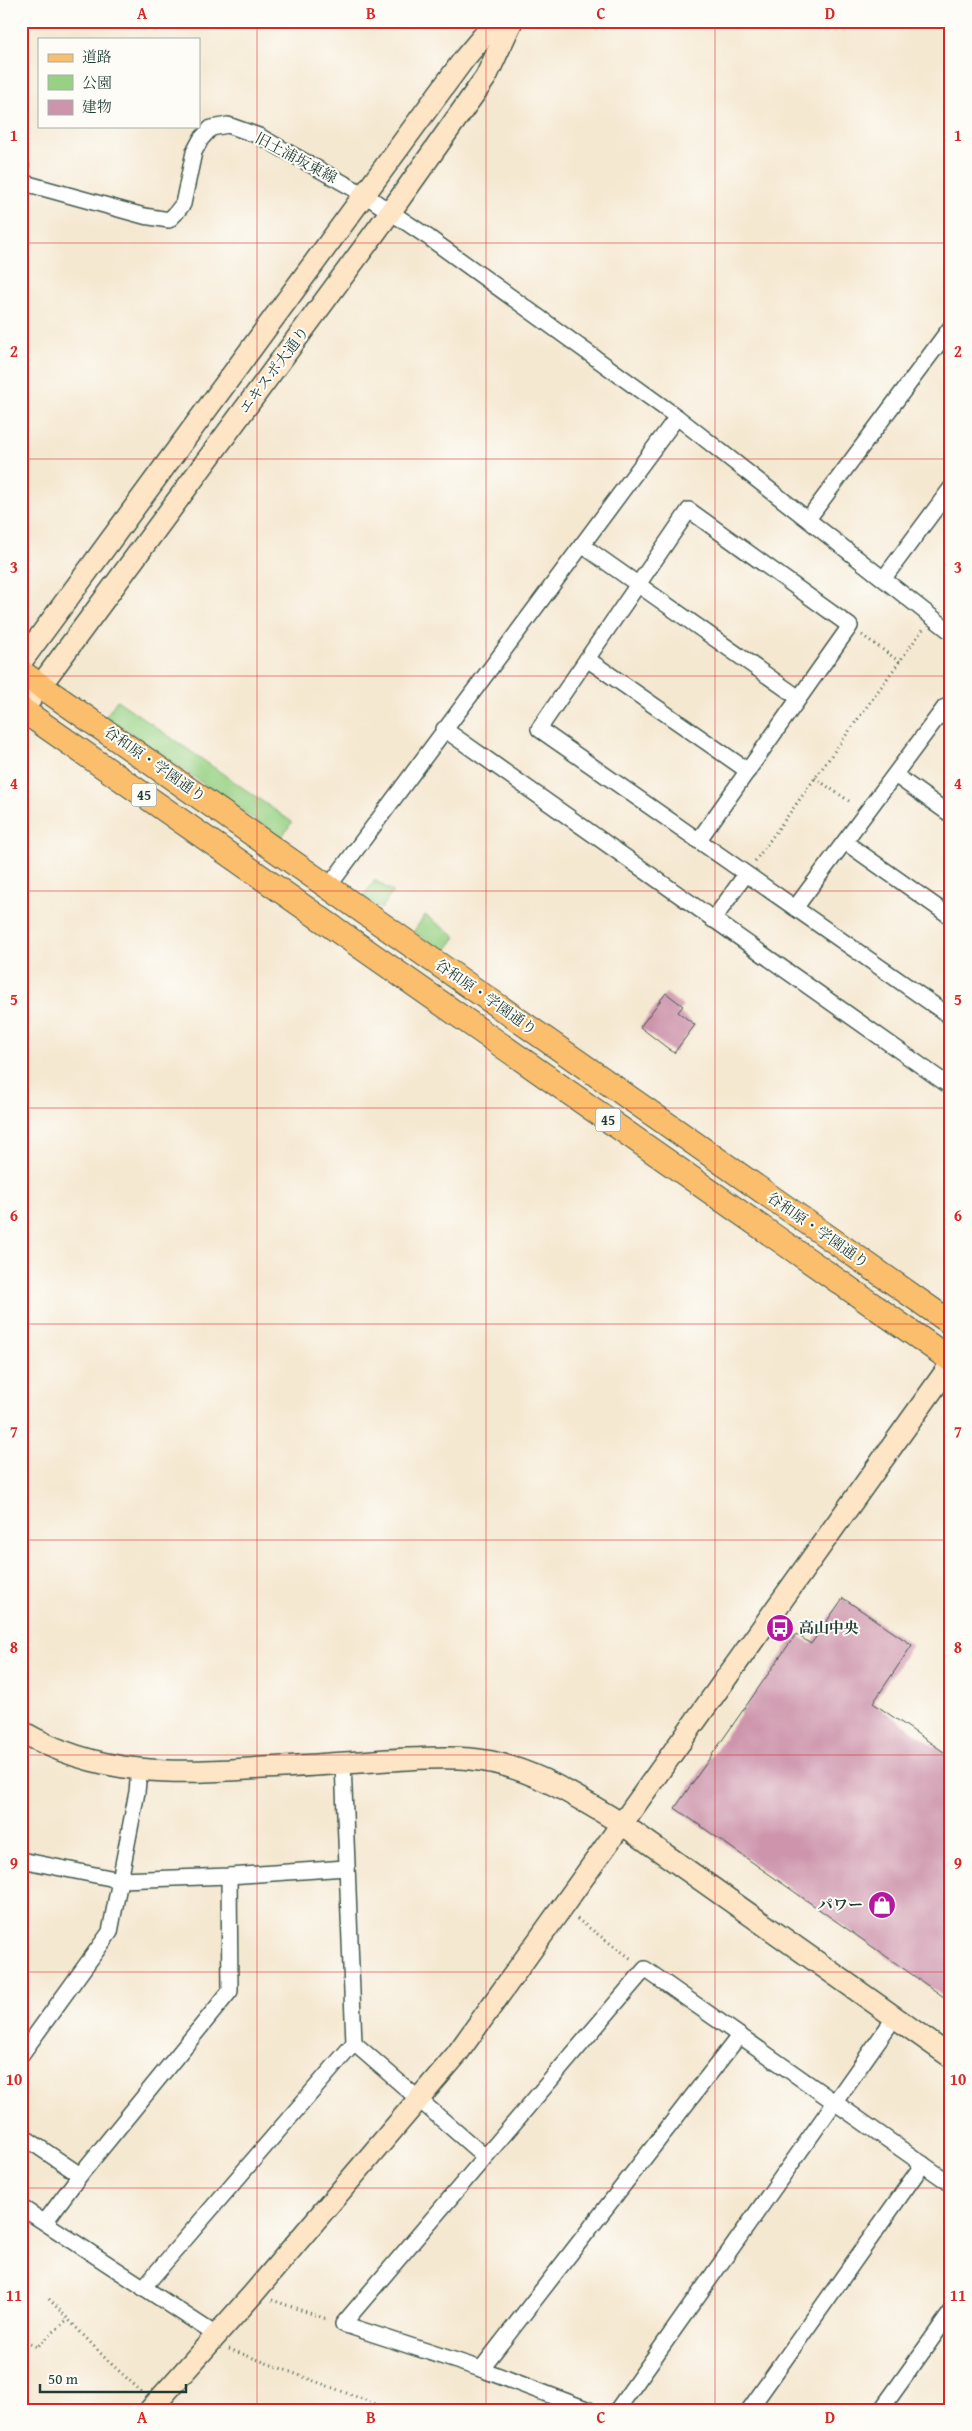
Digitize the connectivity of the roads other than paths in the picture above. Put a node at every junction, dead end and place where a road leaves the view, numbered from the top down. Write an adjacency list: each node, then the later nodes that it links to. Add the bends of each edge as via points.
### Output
1 (496, 21): 5 (street, エキスポ大通り, via 464,59)
2 (512, 21): 6 (street, エキスポ大通り, via 486,78)
3 (21, 164): 4 (street)
4 (21, 182): 5 (street, 旧土浦坂東線, via 168,220 183,204 194,152 201,139 211,128 228,125 259,136)
5 (365, 195): 6 (street, 旧土浦坂東線); 16 (street, エキスポ大通り)
6 (391, 211): 8 (street, 旧土浦坂東線); 18 (street, エキスポ大通り)
7 (951, 327): 10 (street)
8 (677, 417): 10 (street, 旧土浦坂東線); 11 (street)
9 (951, 488): 12 (street)
10 (808, 519): 12 (street, 旧土浦坂東線)
11 (582, 544): 13 (street); 22 (street)
12 (884, 578): 14 (street, 旧土浦坂東線)
13 (639, 583): 15 (street); 19 (street); 19 (street, via 688,510 850,626)
14 (951, 632)
15 (587, 659): 23 (street); 26 (street, via 539,729)
16 (21, 662)
17 (21, 672): 18 (main road, 谷和原・学園通り / 45)
18 (41, 686): 20 (street, エキスポ大通り); 29 (main road, 谷和原・学園通り / 45)
19 (799, 698): 23 (street)
20 (22, 710): 36 (main road, 谷和原・学園通り / 45)
21 (951, 711): 24 (street, via 945,707)
22 (444, 729): 29 (street); 32 (street)
23 (748, 771): 26 (street)
24 (895, 775): 25 (street); 27 (street)
25 (951, 815)
26 (698, 841): 28 (street)
27 (845, 842): 30 (street); 31 (street)
28 (746, 874): 30 (street); 32 (street)
29 (328, 886): 35 (main road, 谷和原・学園通り / 45)
30 (795, 908): 33 (street)
31 (951, 917)
32 (714, 920): 34 (street)
33 (951, 1017)
34 (951, 1087)
35 (951, 1323)
36 (951, 1360)
37 (951, 1364): 41 (street)
38 (21, 1731): 40 (street, via 62,1752)
39 (343, 1763): 40 (street, via 193,1773); 41 (street, via 472,1759 537,1777); 43 (street)
40 (139, 1771): 45 (street, via 138,1792)
41 (622, 1824): 46 (street); 51 (street, via 457,2054)
42 (21, 1860): 45 (street)
43 (346, 1868): 44 (street); 48 (street)
44 (229, 1876): 45 (street); 56 (street, via 230,1991)
45 (120, 1880): 49 (street, via 110,1932)
46 (895, 2017): 50 (street); 52 (street)
47 (739, 2036): 52 (street); 54 (street, via 645,1969); 63 (street)
48 (354, 2043): 51 (street); 60 (street)
49 (21, 2055)
50 (951, 2057)
51 (419, 2098): 54 (street); 62 (street)
52 (834, 2102): 55 (street); 66 (street)
53 (21, 2135): 56 (street)
54 (484, 2156): 63 (street, via 342,2324)
55 (923, 2164): 57 (street); 67 (street)
56 (80, 2175): 59 (street)
57 (951, 2184)
58 (21, 2207): 59 (street)
59 (45, 2222): 60 (street)
60 (143, 2288): 62 (street)
61 (951, 2312): 68 (street)
62 (213, 2338): 64 (street)
63 (481, 2369): 65 (street)
64 (153, 2407)
65 (589, 2410)
66 (617, 2410)
67 (749, 2410)
68 (881, 2410)

